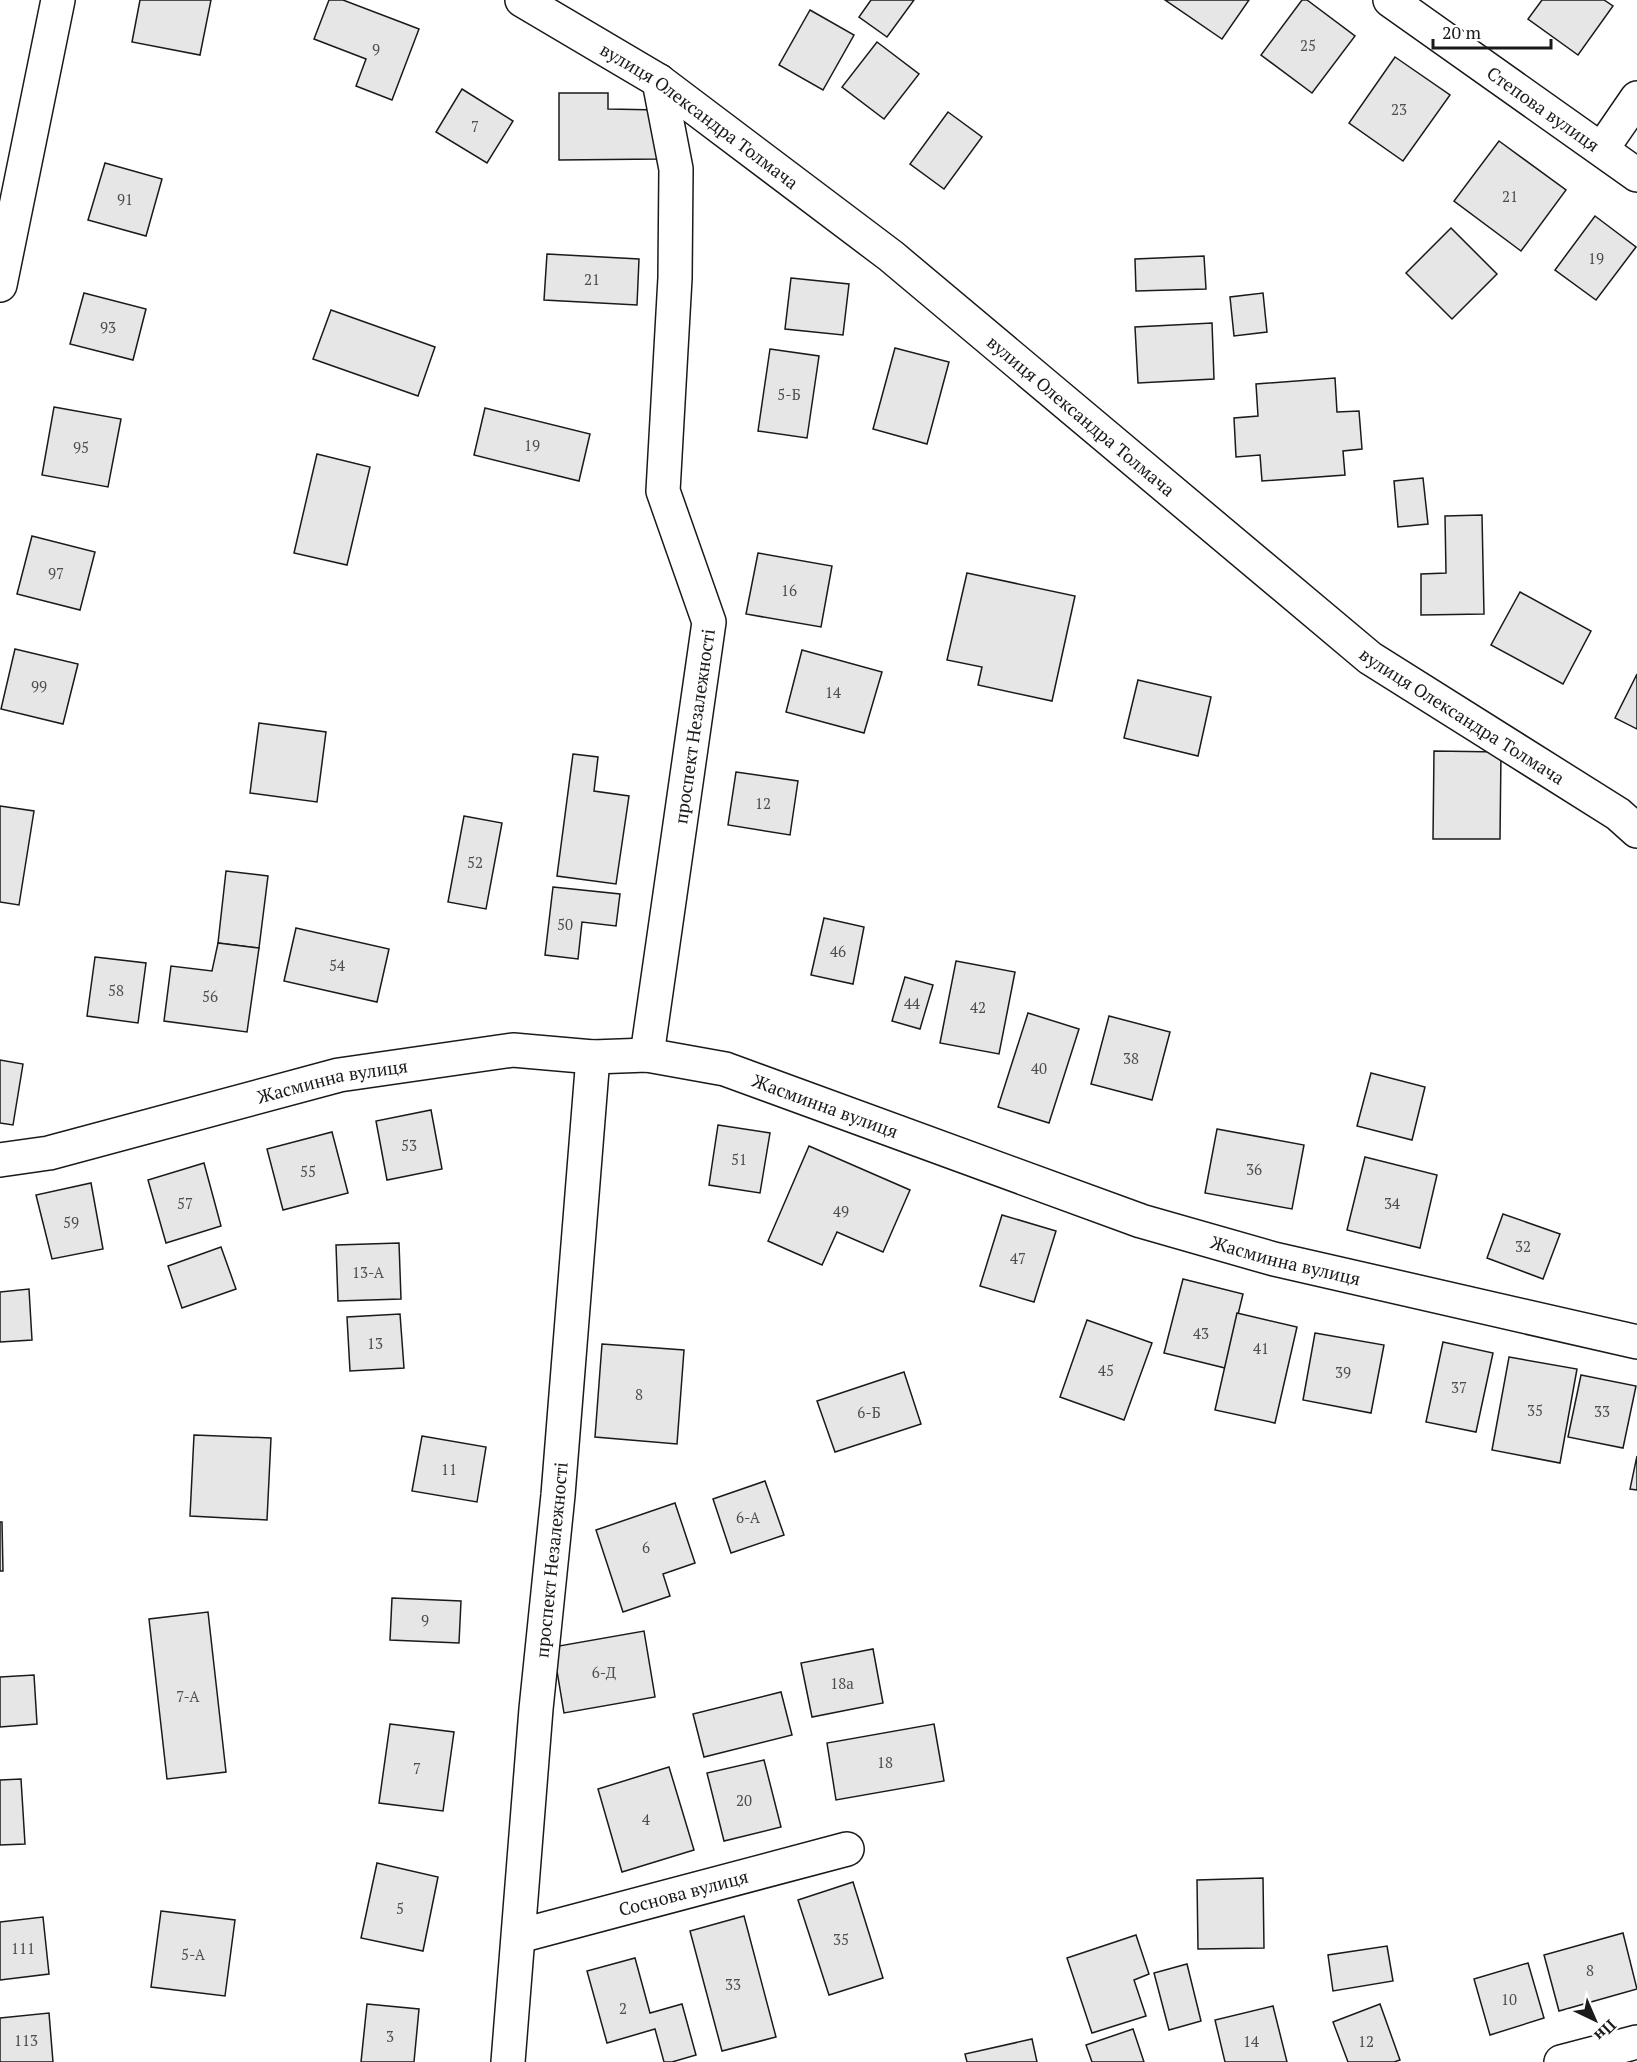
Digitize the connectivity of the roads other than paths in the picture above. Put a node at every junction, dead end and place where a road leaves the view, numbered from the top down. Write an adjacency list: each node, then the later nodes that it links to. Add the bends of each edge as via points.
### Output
1 (58, 0): 8 (street)
2 (522, 0): 4 (street, вулиця Олександра Толмача)
3 (1390, 0): 6 (street, Степова вулиця)
4 (660, 81): 9 (street, вулиця Олександра Толмача, via 891,256 1370,658 1618,814); 10 (street, проспект Незалежності, via 676,169 675,278 663,490 709,622)
5 (1637, 98): 6 (street)
6 (1602, 148): 7 (street, Степова вулиця)
7 (1637, 175)
8 (0, 285)
9 (1637, 831)
10 (647, 1055): 11 (street, Жасминна вулиця); 13 (street, Жасминна вулиця, via 725,1069 1141,1221 1274,1259)
11 (593, 1057): 12 (street, Жасминна вулиця, via 513,1050 339,1075 49,1153); 15 (street, проспект Незалежності)
12 (0, 1160)
13 (1637, 1342)
14 (847, 1849): 15 (street, Соснова вулиця)
15 (519, 1936): 17 (street, проспект Незалежності)
16 (1637, 2042): 18 (street)
17 (508, 2062)
18 (1561, 2062)

